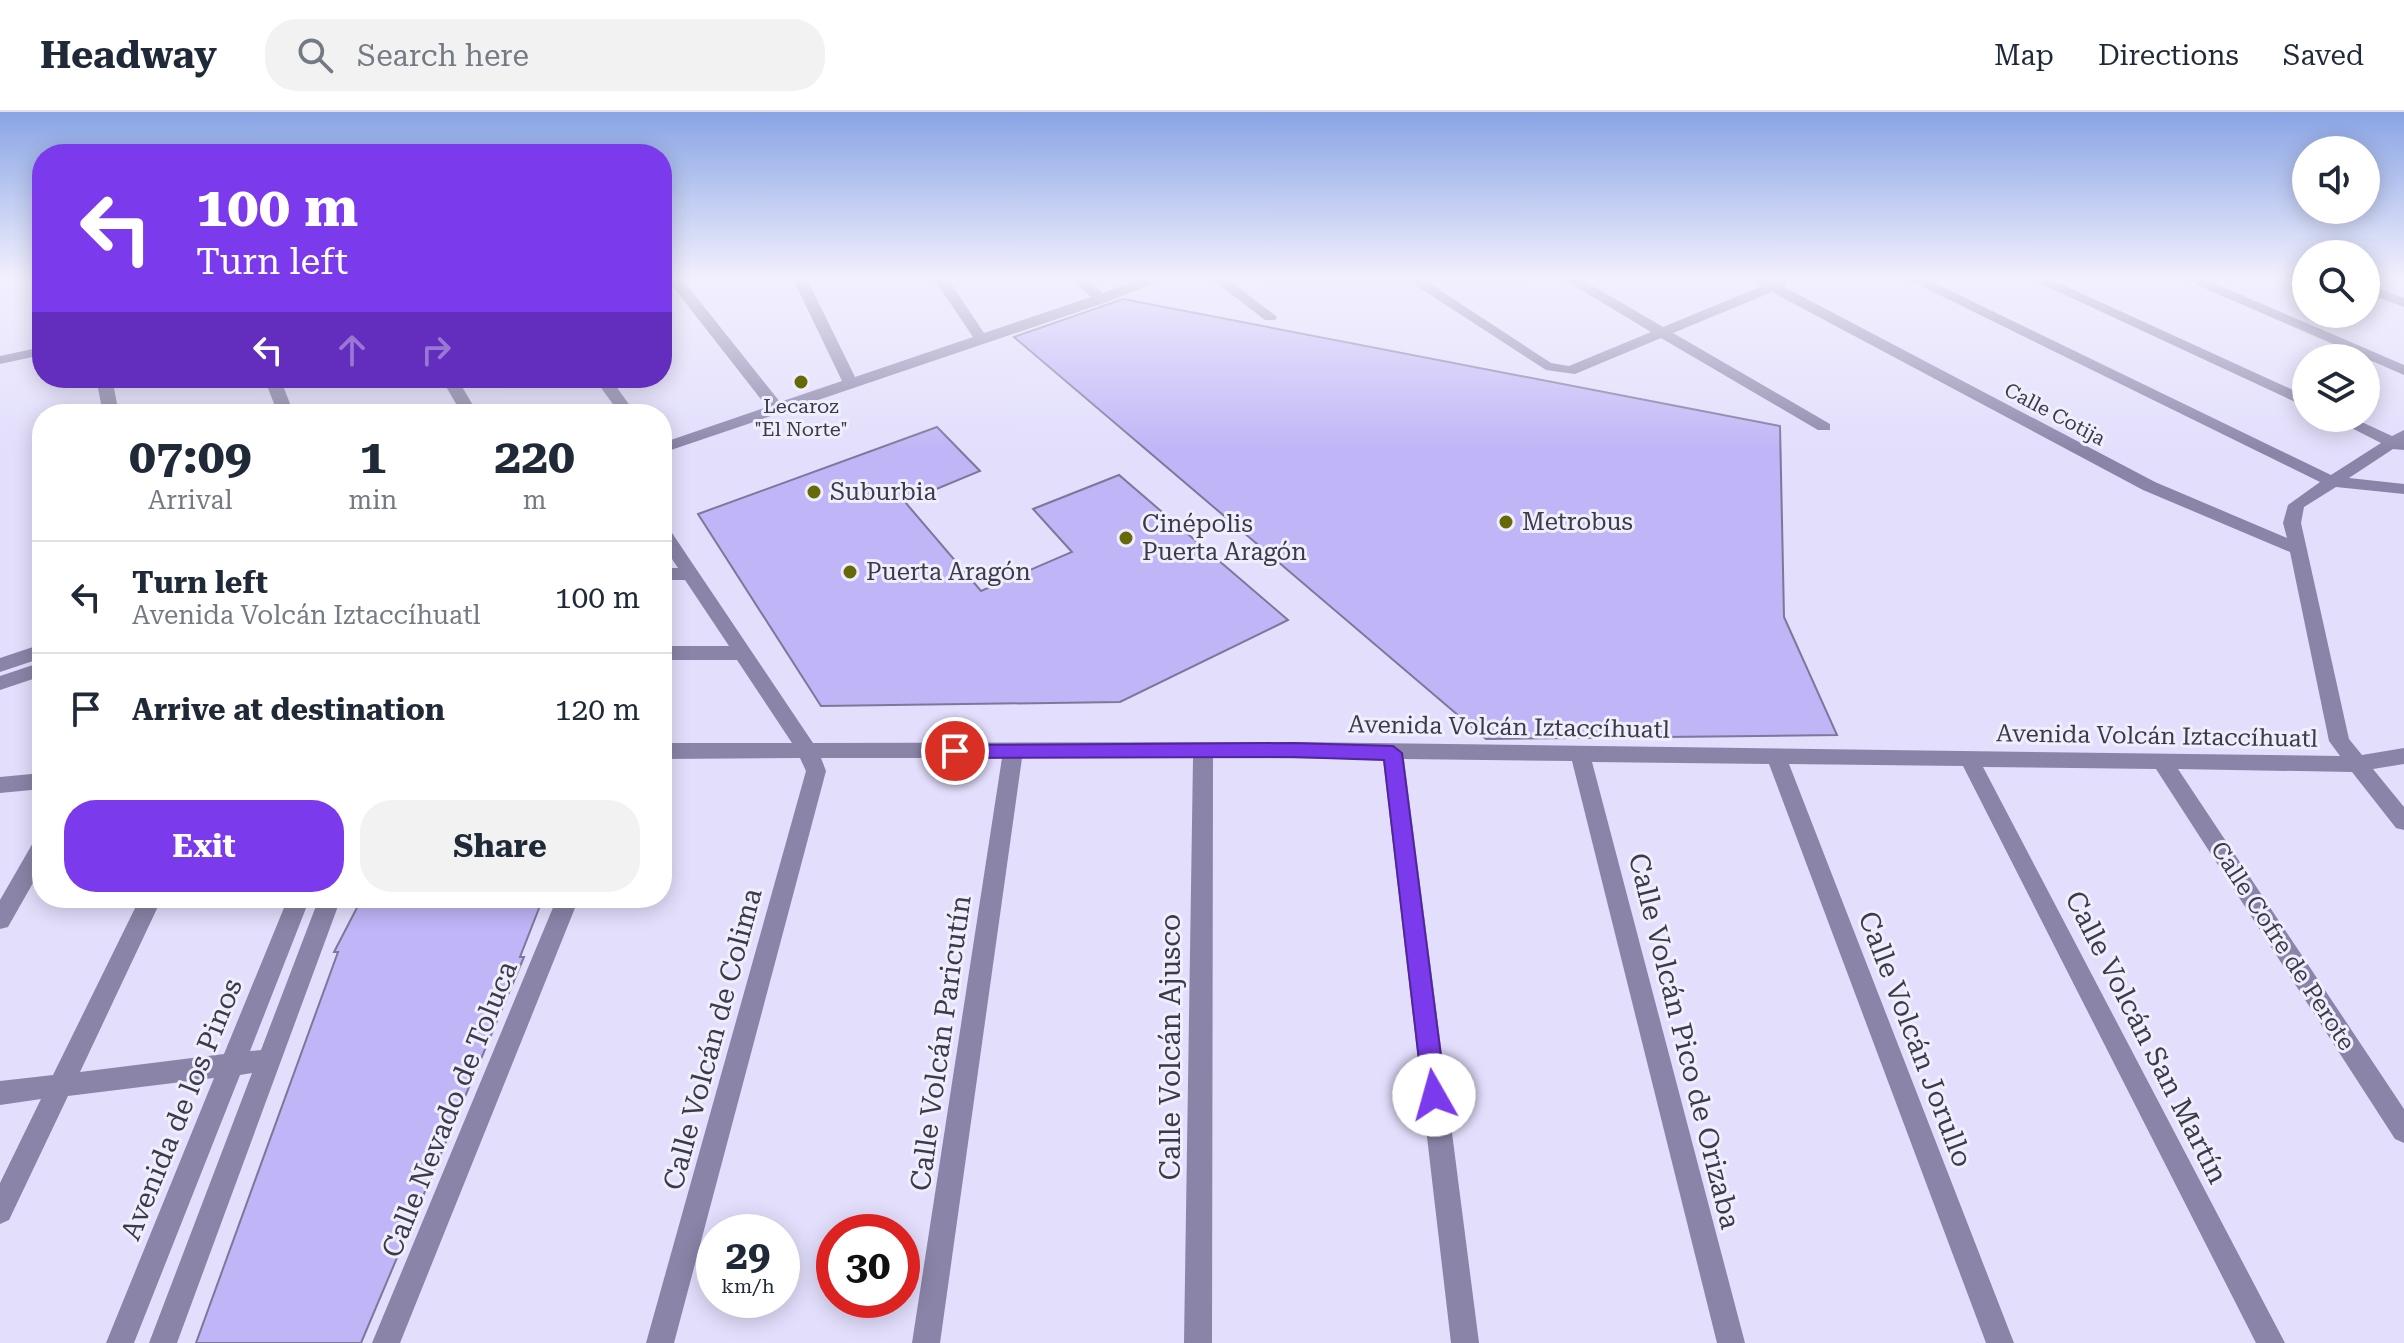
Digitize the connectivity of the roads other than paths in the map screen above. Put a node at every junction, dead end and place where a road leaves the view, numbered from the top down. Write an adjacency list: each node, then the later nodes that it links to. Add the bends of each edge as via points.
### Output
1 (720, 336): 18 (street)
2 (828, 336): 16 (street)
3 (980, 336): 12 (street)
4 (992, 336): 12 (street)
5 (1501, 336): 6 (street, via 1562,371 1577,370)
6 (1657, 336)
7 (1667, 336): 19 (street)
8 (1866, 336): 26 (street, Calle Cotija, via 2149,486)
9 (2032, 336): 23 (street)
10 (2163, 336): 17 (street)
11 (2325, 336): 15 (street)
12 (982, 340): 16 (street)
13 (32, 353): 14 (street)
14 (0, 360)
15 (2404, 370)
16 (851, 385): 18 (street)
17 (2292, 396)
18 (777, 409): 22 (street)
19 (1824, 427)
20 (2375, 432): 21 (street)
21 (2400, 442): 23 (street)
22 (672, 445)
23 (2330, 481): 24 (street); 26 (street, via 2296,505 2292,523)
24 (2404, 489)
25 (672, 546): 28 (street)
26 (2297, 549): 44 (street, via 2339,741)
27 (672, 574): 28 (street)
28 (691, 574): 30 (street)
29 (672, 653): 30 (street)
30 (741, 653): 37 (street)
31 (32, 658): 33 (street)
32 (32, 672): 33 (street)
33 (1, 680)
34 (672, 751): 37 (street, Avenida Volcán Iztaccíhuatl)
35 (1013, 751): 36 (street, Avenida Volcán Iztaccíhuatl); 37 (street, Avenida Volcán Iztaccíhuatl); 64 (street, Calle Volcán Paricutín)
36 (1203, 751): 38 (street, Avenida Volcán Iztaccíhuatl); 65 (street, Calle Volcán Ajusco)
37 (808, 752): 63 (street, Calle Volcán de Colima, via 816,771)
38 (1393, 753): 39 (street, Avenida Volcán Iztaccíhuatl); 66 (street)
39 (1580, 754): 40 (street, Avenida Volcán Iztaccíhuatl); 67 (street, Calle Volcán Pico de Orizaba)
40 (1776, 756): 42 (street, Avenida Volcán Iztaccíhuatl); 68 (street, Calle Volcán Jorullo)
41 (2404, 756): 44 (street, Avenida Volcán Iztaccíhuatl)
42 (1969, 759): 43 (street, Avenida Volcán Iztaccíhuatl); 69 (street, Calle Volcán San Martín)
43 (2162, 762): 44 (street, Avenida Volcán Iztaccíhuatl); 58 (street, Calle Cofre de Perote)
44 (2355, 764): 47 (street)
45 (32, 782): 46 (street)
46 (0, 785)
47 (2404, 822)
48 (32, 864): 53 (street)
49 (146, 908): 56 (street)
50 (295, 908): 55 (street, Avenida de los Pinos)
51 (326, 908): 54 (street)
52 (564, 908): 62 (street, Calle Nevado de Toluca)
53 (0, 920)
54 (268, 1060): 55 (street); 61 (street)
55 (231, 1065): 56 (street); 60 (street, Avenida de los Pinos)
56 (60, 1086): 57 (street); 59 (street)
57 (0, 1093)
58 (2404, 1131)
59 (0, 1211)
60 (120, 1343)
61 (163, 1343)
62 (386, 1343)
63 (660, 1343)
64 (926, 1343)
65 (1198, 1343)
66 (1465, 1343)
67 (1731, 1343)
68 (2000, 1343)
69 (2271, 1343)

